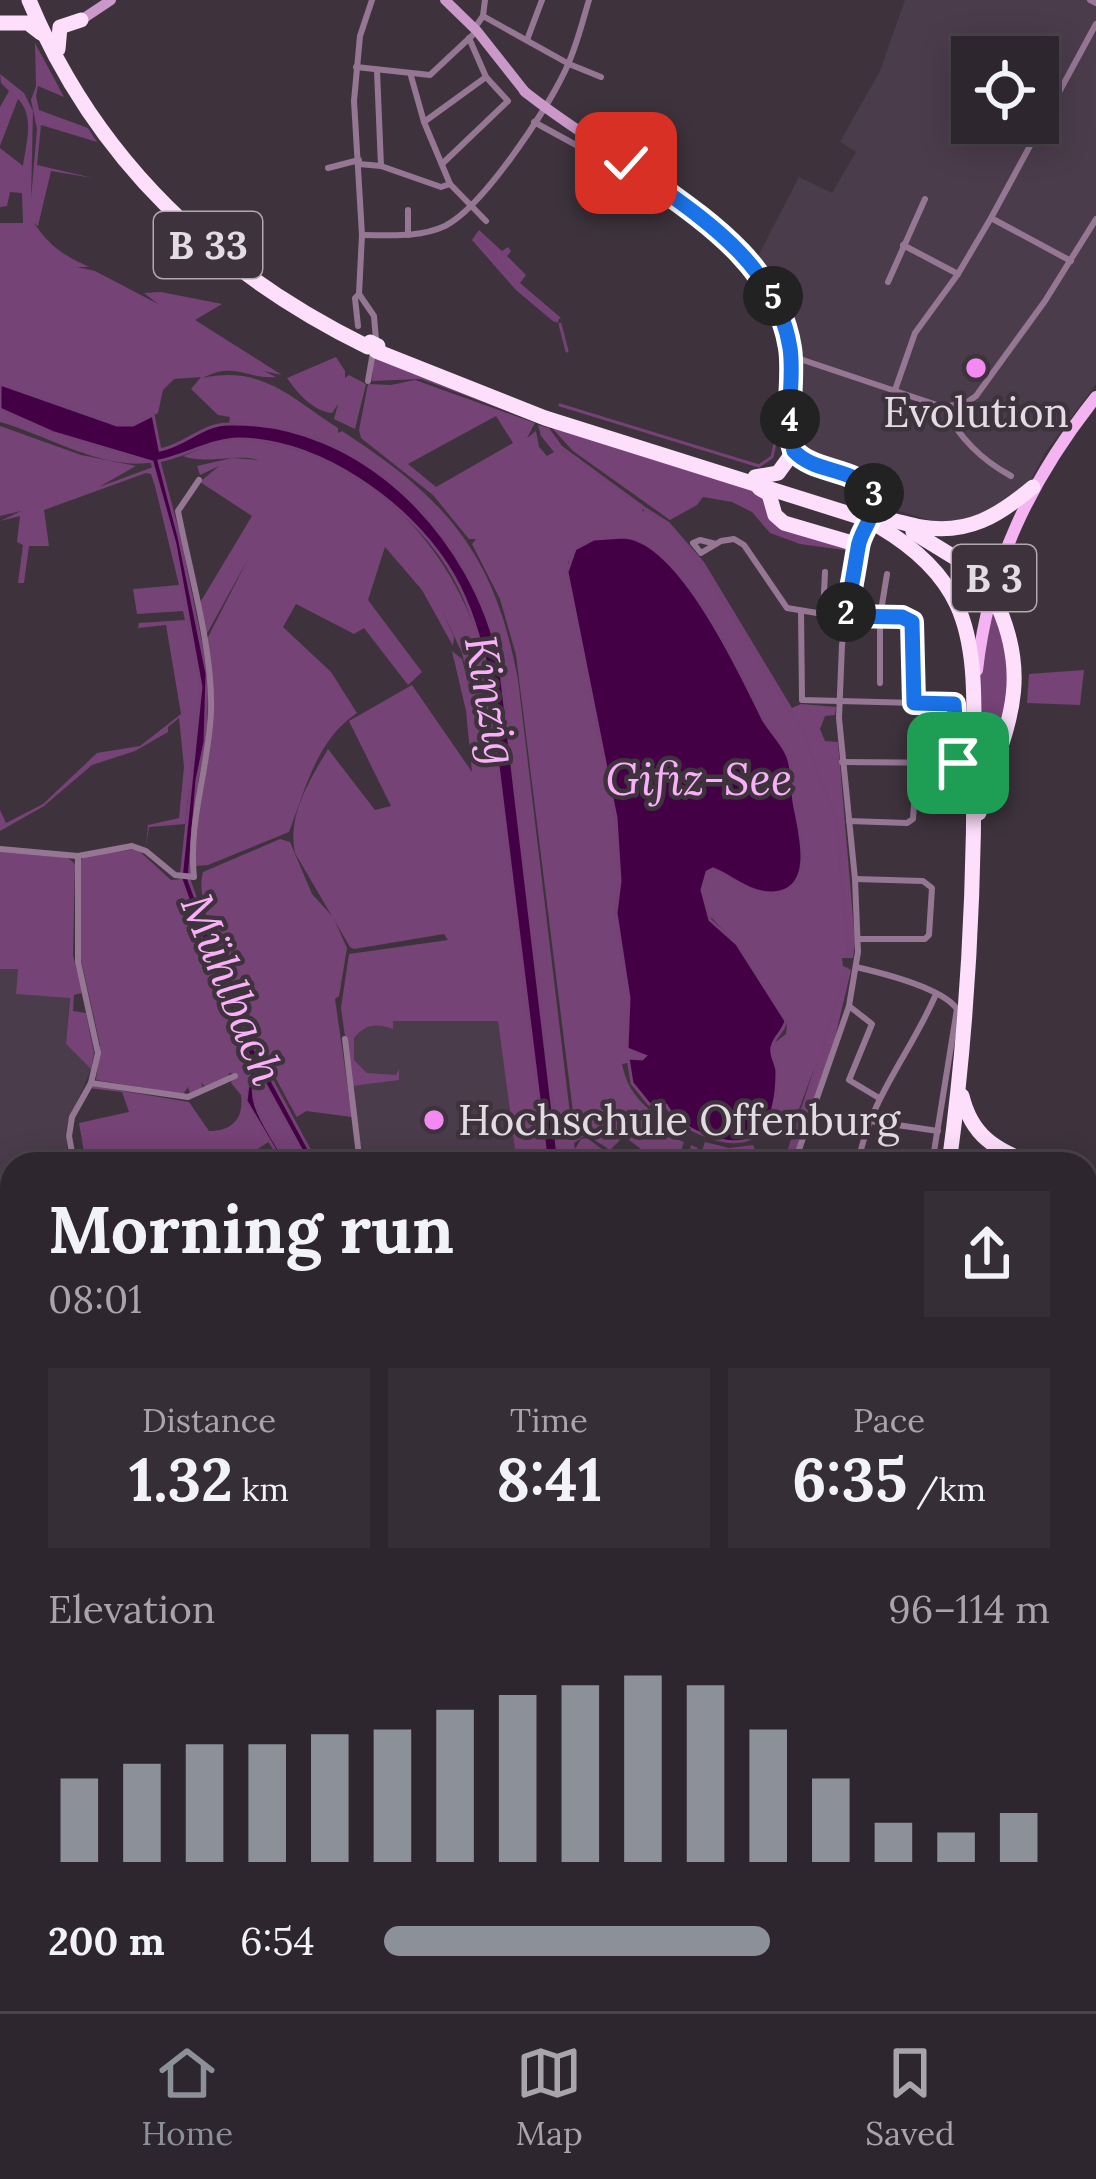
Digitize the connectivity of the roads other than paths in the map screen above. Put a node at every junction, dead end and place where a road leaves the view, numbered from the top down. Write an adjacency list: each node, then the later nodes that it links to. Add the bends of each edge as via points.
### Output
1 (33, 0): 14 (highway, B 33)
2 (372, 0): 16 (street)
3 (446, 0): 12 (street)
4 (485, 0): 8 (street)
5 (542, 0): 13 (street)
6 (589, 0): 15 (street)
7 (106, 4): 9 (street)
8 (483, 16): 12 (street); 13 (street)
9 (81, 20): 14 (highway, via 60,27)
10 (0, 22): 14 (highway, via 28,23)
11 (1096, 24): 32 (street)
12 (474, 33): 18 (street, via 435,71); 19 (street); 21 (street)
13 (527, 40): 15 (street)
14 (51, 43): 50 (highway, B 33, via 106,130 181,215 285,295 373,346 501,397)
15 (569, 64): 20 (street); 21 (street)
16 (356, 67): 17 (street); 24 (street)
17 (376, 71): 18 (street); 26 (street)
18 (411, 76): 22 (street)
19 (486, 77): 22 (street); 25 (street, via 508,101)
20 (601, 77)
21 (541, 113): 23 (street); 30 (street); 43 (street, via 577,129 755,267 785,322)
22 (424, 122): 25 (street)
23 (577, 145)
24 (359, 162): 26 (street); 27 (street); 35 (street)
25 (442, 164): 28 (street)
26 (381, 166): 28 (street)
27 (328, 168)
28 (450, 184): 30 (street)
29 (925, 199): 37 (street)
30 (472, 207): 34 (street); 36 (street, via 446,226)
31 (408, 210): 36 (street)
32 (991, 218): 38 (street); 39 (street)
33 (1096, 218): 38 (street)
34 (486, 221)
35 (362, 235): 36 (street); 41 (street)
36 (408, 235)
37 (904, 245): 39 (street); 40 (street)
38 (1071, 261): 47 (street, via 976,396)
39 (958, 274): 45 (street, via 915,333)
40 (888, 282)
41 (359, 294): 42 (street); 44 (street, via 377,328)
42 (358, 326)
43 (791, 356): 45 (street); 48 (street)
44 (368, 381)
45 (895, 390): 47 (street)
46 (1096, 397): 52 (main road, B 3)
47 (944, 407): 49 (street, via 973,450)
48 (796, 454): 50 (highway, via 778,473); 53 (highway, via 792,476); 57 (street, via 862,480 874,494 869,526)
49 (1010, 476)
50 (751, 478): 53 (highway, B 33); 54 (highway, via 770,494); 55 (highway, B 33)
51 (199, 481): 76 (street, via 178,511 212,685 192,877 133,846)
52 (1033, 487): 56 (highway, via 972,526); 66 (main road, B 3, via 986,606)
53 (810, 495): 55 (highway, B 33)
54 (774, 510): 55 (highway, via 789,497); 57 (highway, via 784,524)
55 (850, 511): 56 (highway, B 33, bridge)
56 (882, 523): 66 (highway, B 33, via 920,555 956,604); 70 (highway, B 33, bridge, via 942,547 998,606 1015,663)
57 (855, 542): 63 (street)
58 (716, 544): 61 (street, via 744,545 787,608)
59 (825, 572): 62 (street)
60 (887, 574): 64 (street)
61 (801, 611): 62 (street); 67 (street, via 801,698)
62 (823, 614): 63 (street)
63 (845, 616): 64 (street); 67 (street)
64 (880, 617): 65 (street); 68 (street, via 912,622)
65 (880, 683)
66 (974, 700): 69 (highway, B 3)
67 (840, 702): 68 (street); 71 (street)
68 (914, 703): 72 (street, via 954,704 958,763)
69 (974, 722): 70 (highway, via 988,741); 74 (highway, B 3)
70 (1008, 731): 74 (highway, B 33)
71 (842, 762): 72 (street); 73 (street)
72 (917, 762): 73 (street, via 913,819)
73 (848, 821): 77 (street)
74 (975, 828): 84 (highway, B 3)
75 (0, 849): 76 (street)
76 (78, 856): 85 (street, via 77,962 98,1042)
77 (855, 879): 78 (street); 78 (street, via 932,888 925,939)
78 (859, 939): 79 (street)
79 (856, 967): 80 (street); 81 (street)
80 (936, 994): 86 (street); 88 (street, via 957,1009)
81 (849, 1006): 86 (street, via 875,1025 849,1080); 91 (street)
82 (345, 1039): 90 (street)
83 (235, 1076): 85 (street, via 188,1097)
84 (960, 1082): 94 (highway); 95 (highway, B 3); 96 (highway, via 969,1120)
85 (91, 1083): 89 (street, via 72,1117)
86 (878, 1098): 87 (street)
87 (869, 1120): 88 (street); 92 (street)
88 (938, 1131): 93 (street)
89 (72, 1152)
90 (359, 1152)
91 (799, 1152)
92 (861, 1152)
93 (937, 1152)
94 (940, 1152)
95 (951, 1152)
96 (1008, 1152)

